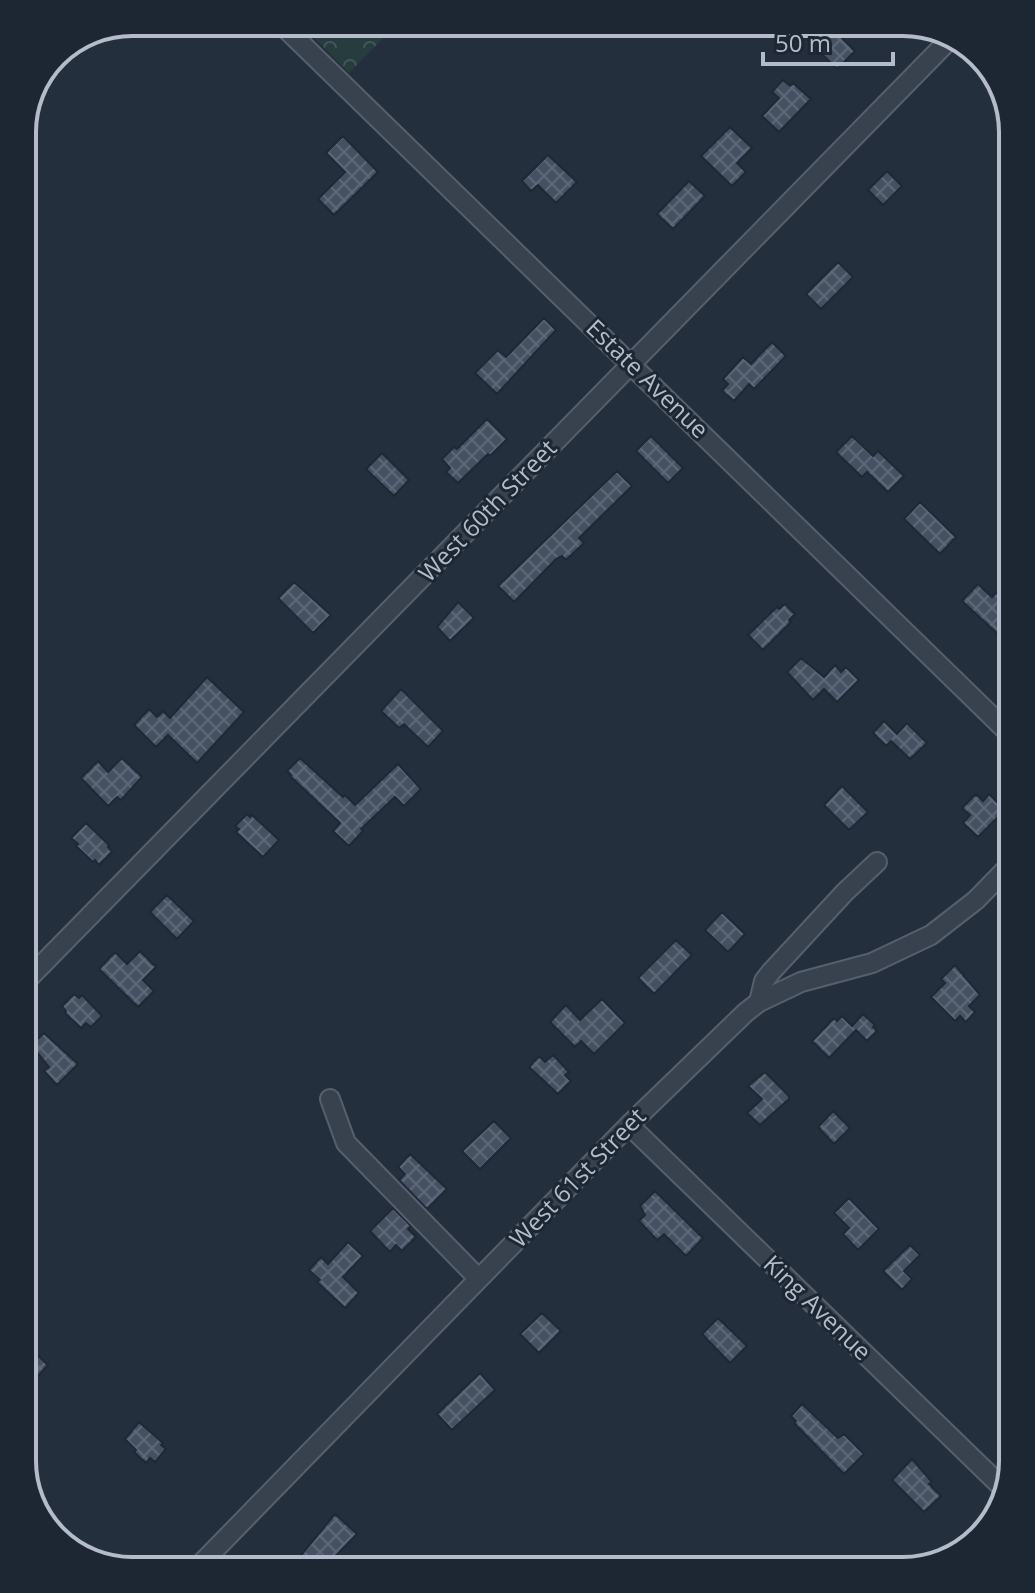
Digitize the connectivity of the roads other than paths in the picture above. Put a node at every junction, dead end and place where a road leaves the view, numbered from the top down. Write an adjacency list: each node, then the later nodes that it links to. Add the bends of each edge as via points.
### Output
1 (293, 36): 3 (street, Estate Avenue)
2 (944, 45): 3 (street, West 60th Street)
3 (632, 365): 4 (street, Estate Avenue); 7 (street, West 60th Street)
4 (999, 723)
5 (877, 862): 8 (street, via 771,972)
6 (999, 876): 8 (street, West 61st Street, via 958,916 918,942 879,961 813,978)
7 (36, 971)
8 (759, 1002): 10 (street, West 61st Street)
9 (330, 1099): 11 (street, via 346,1143)
10 (629, 1125): 11 (street, West 61st Street); 12 (street, King Avenue)
11 (479, 1279): 13 (street, West 61st Street)
12 (997, 1482)
13 (208, 1557)

